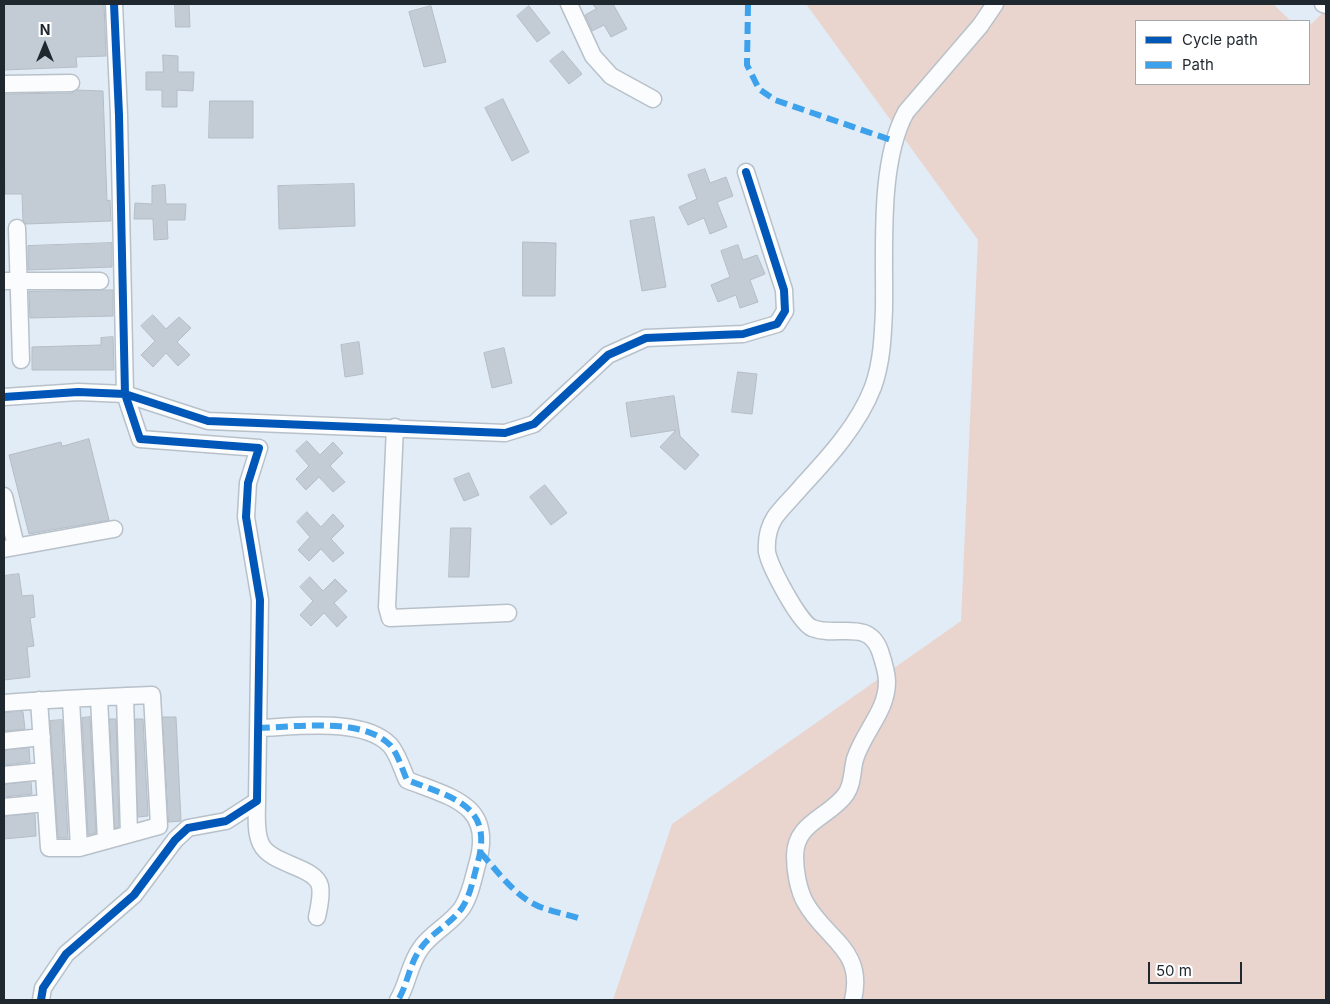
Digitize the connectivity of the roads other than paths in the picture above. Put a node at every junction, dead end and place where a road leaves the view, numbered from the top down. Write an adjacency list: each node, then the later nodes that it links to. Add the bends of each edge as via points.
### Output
1 (114, 4): 12 (street)
2 (569, 4): 6 (street, via 593,56 611,76)
3 (995, 4): 38 (street, via 899,124 892,149 886,202 880,365 872,389 851,428 775,517 766,534 768,554 780,585 807,625 815,629 863,631 876,641 888,680 885,701 865,734 848,791 836,806 812,821 799,835 795,852 796,872 804,900 854,965 856,986)
4 (71, 83): 5 (street)
5 (4, 84)
6 (653, 99)
7 (746, 172): 14 (street, via 784,290 786,311 777,324 744,334 646,338 608,355 534,424 505,433)
8 (17, 228): 9 (street)
9 (12, 281): 10 (street); 11 (street)
10 (100, 281)
11 (21, 360)
12 (125, 394): 13 (street, via 78,392); 14 (street, via 208,421); 24 (street, via 140,439 259,448 248,484 246,517 260,600)
13 (4, 397)
14 (395, 427): 18 (street, via 387,607 390,618)
15 (4, 496): 17 (street)
16 (114, 529): 17 (street)
17 (10, 547)
18 (508, 613)
19 (125, 696): 20 (street); 32 (street); 32 (street, via 152,695 159,826)
20 (99, 698): 22 (street); 33 (street)
21 (39, 700): 22 (street); 23 (street); 25 (street)
22 (71, 700): 34 (street)
23 (4, 702)
24 (258, 728): 29 (street); 37 (street, via 333,727 377,734 391,746 407,780 467,807 479,820 481,853 471,888 461,909 421,947)
25 (42, 737): 26 (street); 27 (street)
26 (4, 741)
27 (44, 772): 28 (street); 30 (street)
28 (4, 775)
29 (257, 801): 35 (street, via 258,836 262,846 271,856 314,876 320,883); 36 (street, via 226,821 188,828 175,840 134,895 66,954 43,988)
30 (46, 803): 31 (street); 34 (street, via 49,848)
31 (4, 807)
32 (129, 834): 33 (street)
33 (106, 840): 34 (street)
34 (79, 848)
35 (317, 917)
36 (40, 1000)
37 (398, 1000)
38 (853, 1000)

